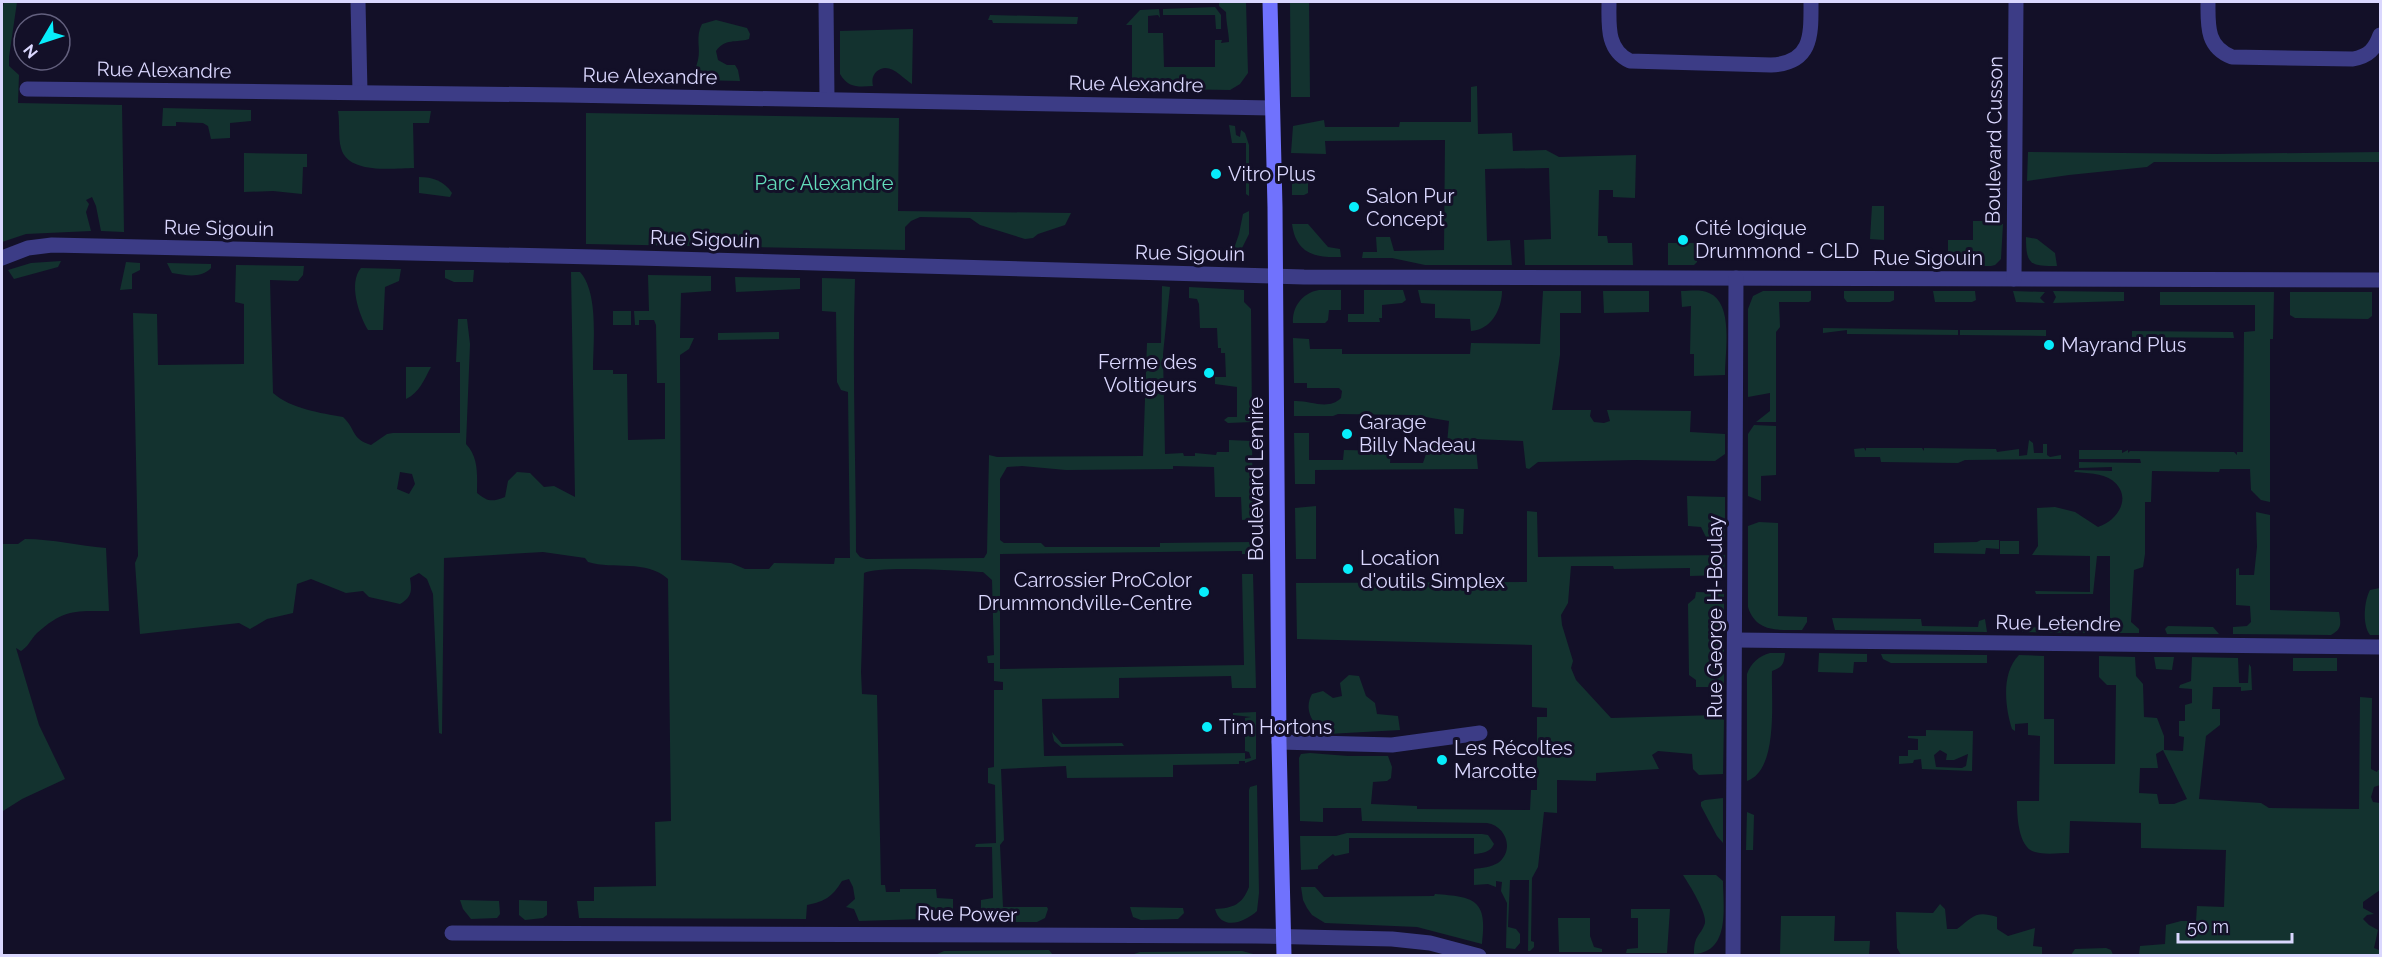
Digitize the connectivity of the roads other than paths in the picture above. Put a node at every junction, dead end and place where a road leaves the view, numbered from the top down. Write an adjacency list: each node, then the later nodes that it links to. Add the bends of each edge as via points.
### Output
1 (358, 2): 10 (street)
2 (826, 2): 11 (street)
3 (1270, 2): 12 (main road, Boulevard Lemire)
4 (1609, 2): 5 (street, via 1612,43 1630,61 1771,65 1791,61 1806,48)
5 (1811, 2)
6 (2016, 2): 16 (street, Boulevard Cusson)
7 (2208, 2): 8 (street, via 2211,40 2232,57 2353,58 2373,50)
8 (2380, 35)
9 (27, 89): 10 (street, Rue Alexandre)
10 (360, 93): 11 (street, Rue Alexandre)
11 (826, 99): 12 (street, Rue Alexandre)
12 (1272, 108): 14 (main road, Boulevard Lemire)
13 (2, 258): 14 (street, Rue Sigouin, via 28,248 63,245)
14 (1275, 276): 15 (street, Rue Sigouin); 21 (main road, Boulevard Lemire)
15 (1736, 278): 16 (street, Rue Sigouin); 18 (street, Rue George H-Boulay)
16 (2014, 279): 17 (street, Rue Sigouin)
17 (2380, 280)
18 (1736, 640): 19 (street, Rue Letendre); 26 (street, Rue George H-Boulay)
19 (2380, 647)
20 (1479, 733): 21 (street, via 1392,745)
21 (1279, 742): 23 (main road, Boulevard Lemire)
22 (452, 933): 23 (street, Rue Power)
23 (1284, 937): 24 (main road, Boulevard Lemire); 25 (street, Rue Power, via 1412,940)
24 (1284, 956)
25 (1479, 956)
26 (1734, 956)

